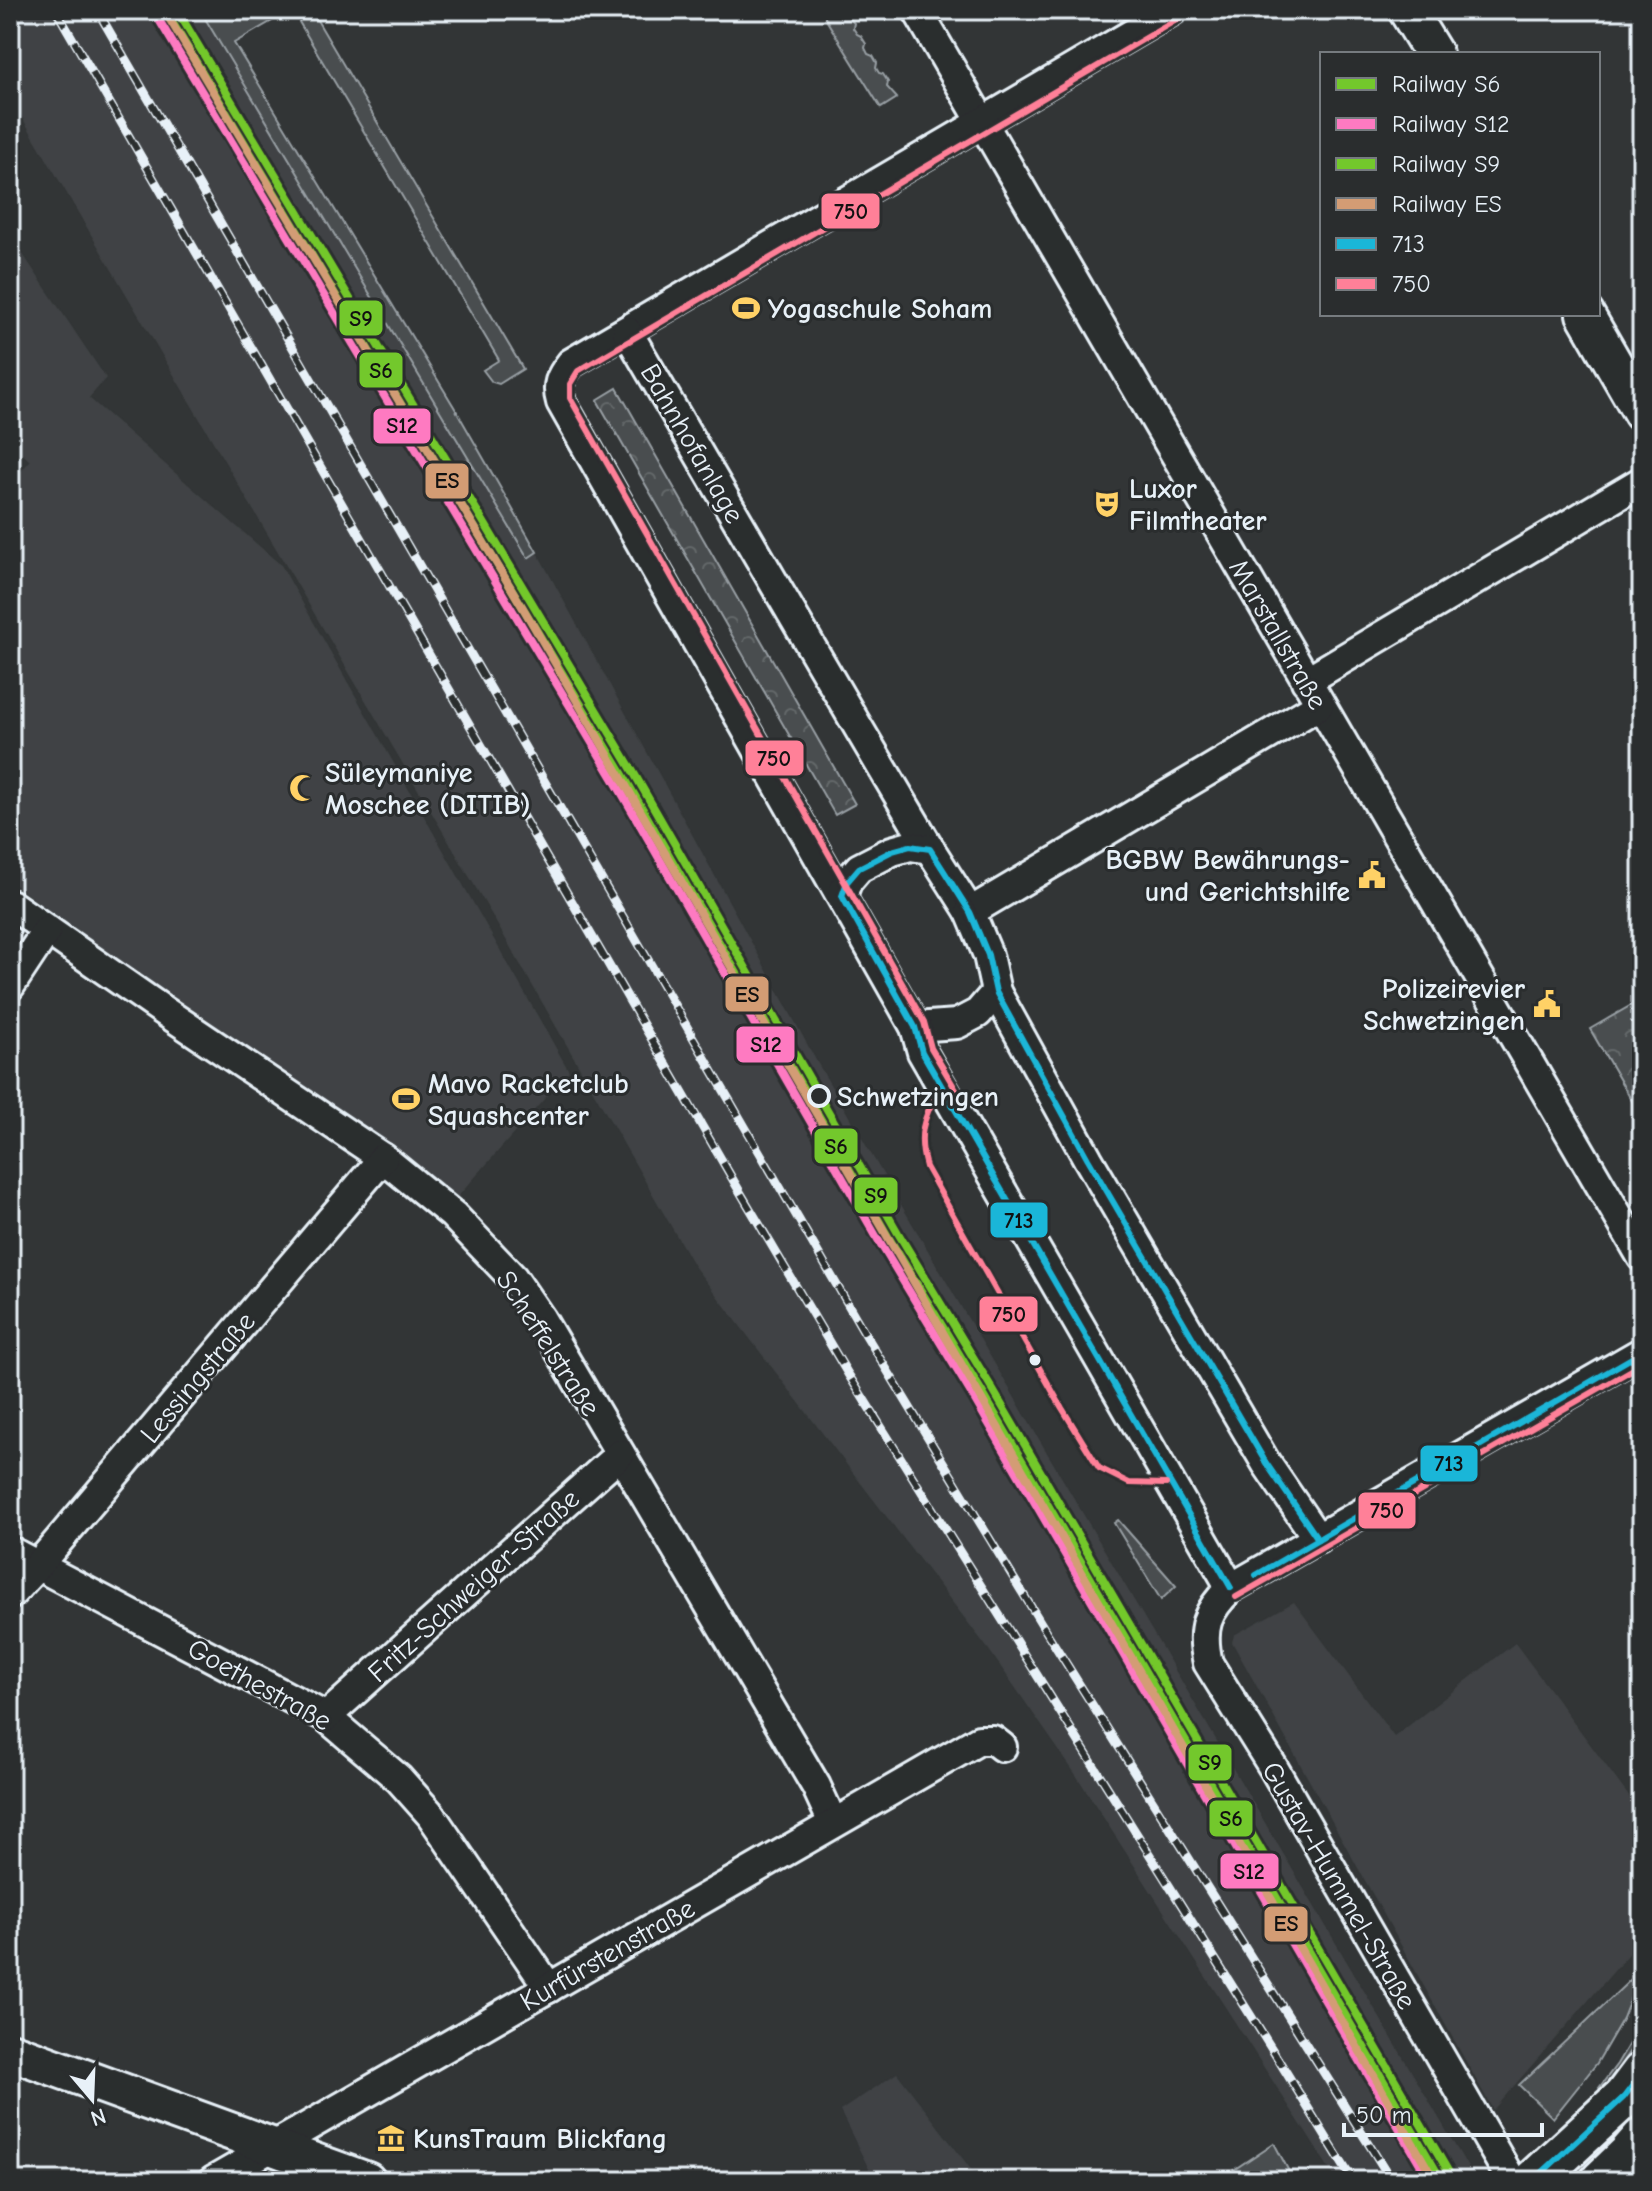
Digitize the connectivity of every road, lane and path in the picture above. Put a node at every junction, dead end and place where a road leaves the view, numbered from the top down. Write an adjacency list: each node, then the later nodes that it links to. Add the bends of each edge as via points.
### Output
1 (917, 10): 5 (street, Marstallstraße)
2 (1173, 10): 5 (street)
3 (1407, 10): 4 (street)
4 (1433, 52)
5 (982, 122): 7 (street); 10 (street, Marstallstraße)
6 (1586, 316): 8 (street)
7 (627, 331): 11 (street, Bahnhofanlage); 12 (street, Bahnhofanlage, via 571,363 560,377 561,402)
8 (1642, 413)
9 (1642, 481): 10 (street)
10 (1312, 693): 14 (street); 20 (street, Marstallstraße)
11 (930, 849): 12 (street, via 910,846 859,868); 14 (street, Bahnhofanlage)
12 (842, 896): 18 (street, Bahnhofanlage)
13 (10, 904): 15 (street, Scheffelstraße)
14 (970, 912): 17 (street, Bahnhofanlage)
15 (47, 930): 16 (street); 19 (street, Scheffelstraße)
16 (10, 986)
17 (996, 992): 18 (street, via 978,1013 957,1024); 23 (street, Bahnhofanlage, via 1266,1463)
18 (915, 1027): 26 (street, Bahnhofanlage, via 922,1052)
19 (383, 1158): 22 (street, Scheffelstraße, via 450,1212 513,1278); 25 (street, Lessingstraße)
20 (1642, 1257)
21 (1642, 1352): 23 (street)
22 (620, 1454): 28 (street, Fritz-Schweiger-Straße); 30 (street, Scheffelstraße)
23 (1318, 1539): 26 (street)
24 (10, 1551): 25 (street, Goethestraße)
25 (38, 1565): 27 (street, Lessingstraße); 28 (street, Goethestraße)
26 (1231, 1588): 39 (street, Gustav-Hummel-Straße, via 1209,1614 1204,1644 1208,1663)
27 (10, 1595)
28 (326, 1717): 31 (street, Goethestraße, via 399,1779 431,1815)
29 (1002, 1747): 30 (street, Kurfürstenstraße, via 993,1740 979,1740)
30 (833, 1823): 31 (street, Kurfürstenstraße)
31 (549, 1988): 35 (street, Kurfürstenstraße)
32 (10, 2051): 35 (street)
33 (1642, 2073): 40 (main road, via 1624,2097)
34 (1642, 2139): 41 (main road)
35 (272, 2147): 36 (street); 37 (street, Kurfürstenstraße)
36 (317, 2172): 38 (street)
37 (213, 2181)
38 (367, 2181)
39 (1512, 2181)
40 (1533, 2181)
41 (1601, 2181)

